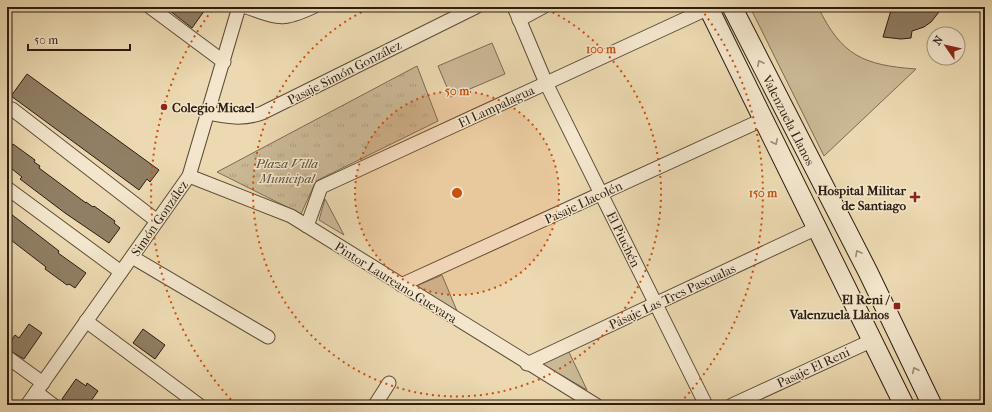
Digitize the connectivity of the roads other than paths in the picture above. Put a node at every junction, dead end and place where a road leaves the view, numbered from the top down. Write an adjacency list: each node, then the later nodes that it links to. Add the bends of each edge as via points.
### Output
1 (150, 7): 11 (street)
2 (239, 7): 11 (street, Simón González)
3 (246, 7): 4 (street, via 282,18 291,17)
4 (313, 7)
5 (476, 7): 14 (street, Pasaje Simón González, via 262,114 235,118)
6 (514, 7): 10 (street, El Piuchén)
7 (543, 7): 10 (street)
8 (732, 7): 41 (main road, Valenzuela Llanos, one-way to 8, via 868,272)
9 (709, 8): 12 (street, El Lampalagua); 15 (main road, Valenzuela Llanos)
10 (519, 20): 12 (street, El Piuchén)
11 (224, 62): 14 (street, Simón González)
12 (546, 83): 18 (street, El Piuchén); 20 (street, El Lampalagua, via 321,187)
13 (12, 109): 19 (street)
14 (208, 113): 16 (street, Simón González)
15 (764, 119): 18 (street, Pasaje Llacolén); 21 (main road, Valenzuela Llanos, one-way to 21)
16 (189, 176): 19 (street, Simón González); 20 (street, Pintor Laureano Guevara, via 291,216)
17 (7, 188): 23 (street)
18 (601, 194): 24 (street, Pasaje Llacolén); 25 (street, El Piuchén)
19 (157, 221): 22 (street, Simón González)
20 (307, 226): 24 (street, Pintor Laureano Guevara)
21 (817, 228): 25 (street, Pasaje Las Tres Pascualas); 28 (main road, Valenzuela Llanos)
22 (132, 256): 23 (street, Simón González); 27 (street)
23 (121, 272): 26 (street, Simón González)
24 (401, 285): 30 (street, Pintor Laureano Guevara)
25 (656, 304): 30 (street, Pasaje Las Tres Pascualas); 38 (street, El Piuchén)
26 (86, 320): 32 (street, Simón González); 35 (street)
27 (268, 337)
28 (873, 340): 39 (street, Pasaje El Reni); 40 (main road, Valenzuela Llanos)
29 (7, 357): 32 (street)
30 (527, 364): 37 (street, Pintor Laureano Guevara)
31 (389, 383): 36 (street)
32 (39, 387): 33 (street, Simón González); 34 (street)
33 (27, 405)
34 (53, 405)
35 (199, 405)
36 (375, 405)
37 (596, 405)
38 (706, 405)
39 (732, 405)
40 (904, 405)
41 (932, 405)

